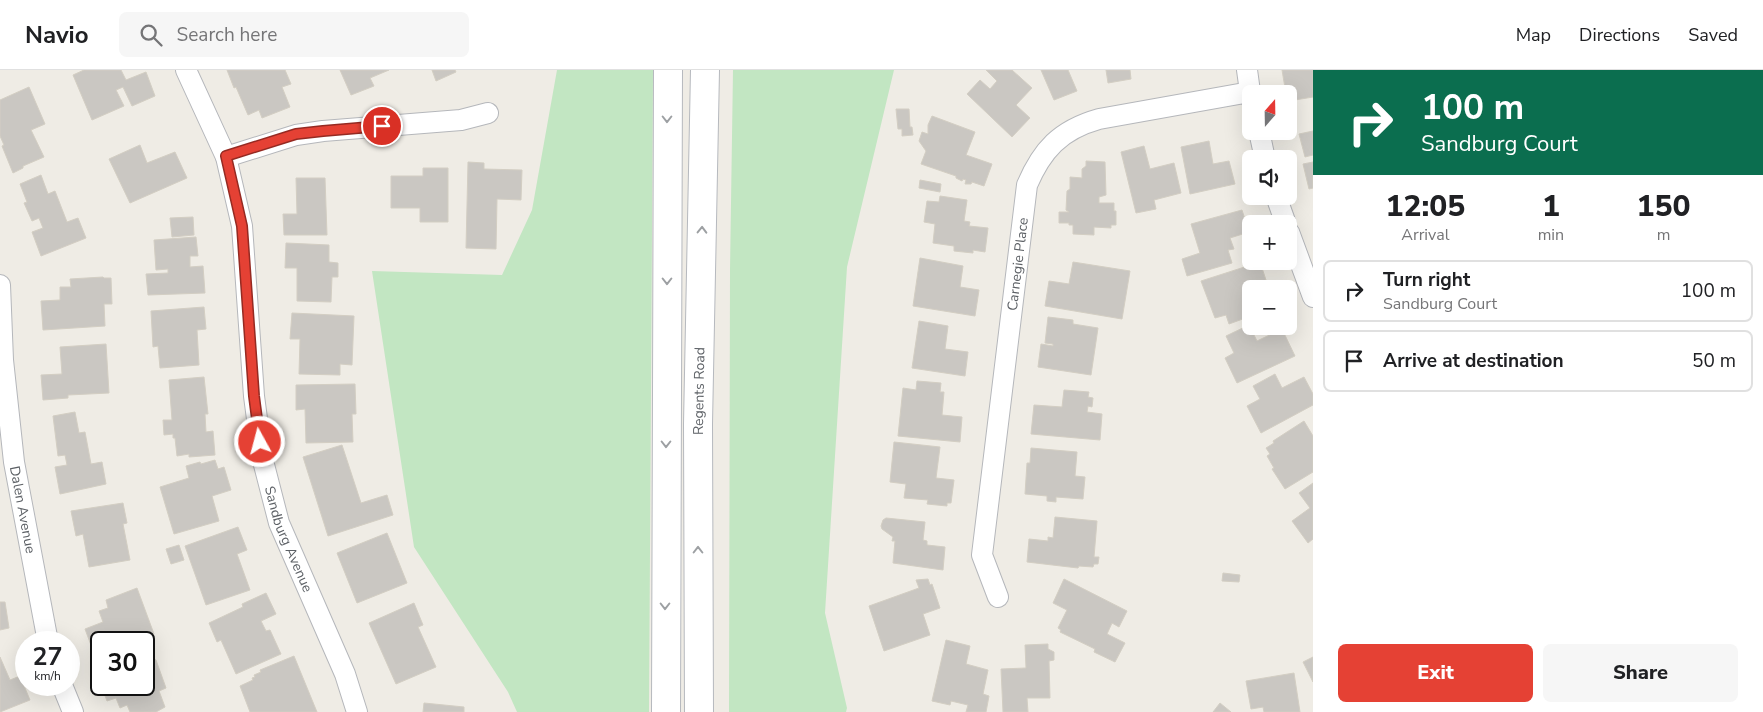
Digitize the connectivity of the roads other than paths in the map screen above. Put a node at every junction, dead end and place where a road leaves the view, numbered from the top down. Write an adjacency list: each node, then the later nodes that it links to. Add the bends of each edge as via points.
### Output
1 (186, 70): 8 (street, Sandburg Avenue)
2 (668, 70): 18 (main road, one-way to 18)
3 (705, 70): 19 (main road, Regents Road, one-way to 3, via 698,424)
4 (1247, 70): 5 (street)
5 (1249, 85)
6 (1242, 97): 13 (street, Carnegie Place, via 1086,122 1062,135 1035,166 1027,185 982,556)
7 (488, 113): 8 (street, via 461,120 296,134)
8 (226, 156): 17 (street, Sandburg Avenue, via 242,226 254,396 262,457 279,524 345,674)
9 (1297, 254): 11 (street)
10 (0, 285): 12 (street, Dalen Avenue)
11 (1313, 297)
12 (7, 460): 14 (street, Dalen Avenue)
13 (998, 597)
14 (46, 631)
15 (66, 696): 16 (street)
16 (73, 712)
17 (357, 712)
18 (666, 712)
19 (700, 712)

